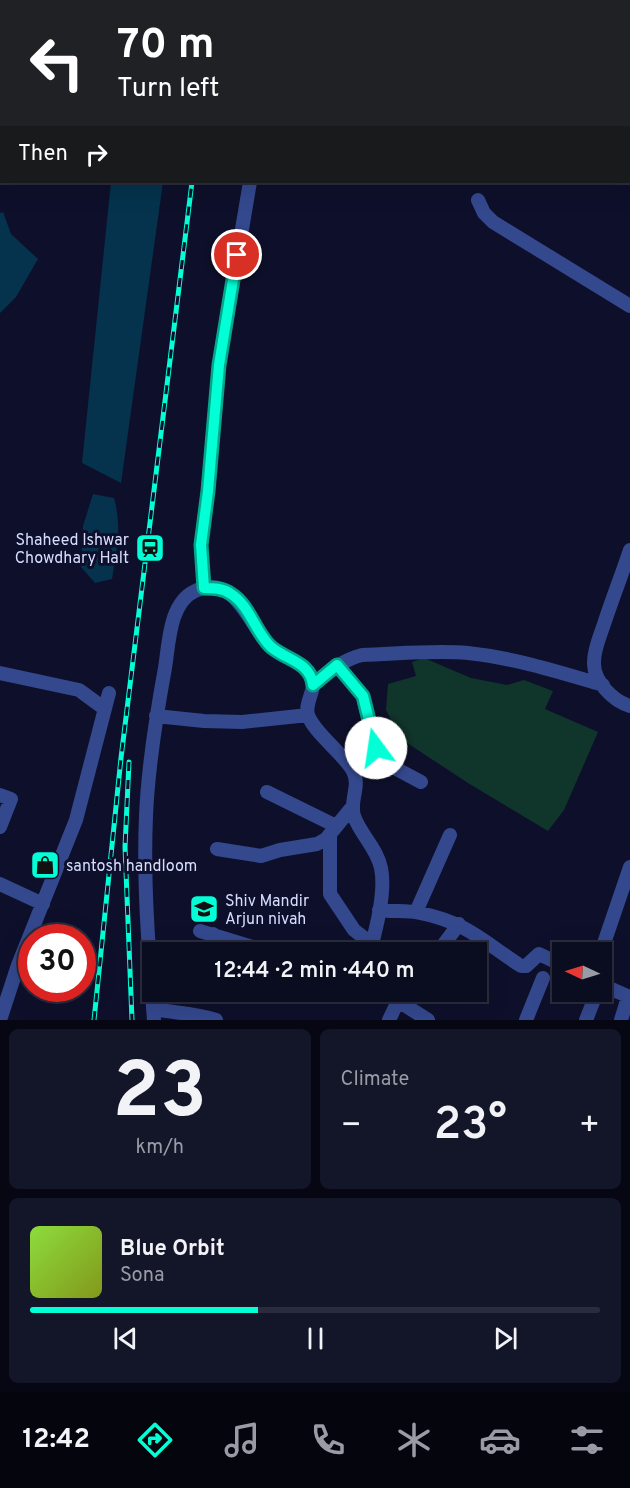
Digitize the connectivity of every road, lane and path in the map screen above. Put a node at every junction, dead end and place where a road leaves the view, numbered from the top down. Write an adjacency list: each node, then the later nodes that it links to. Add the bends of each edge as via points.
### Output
1 (250, 183): 5 (street, via 219,365 201,545)
2 (478, 200): 3 (street, via 493,222)
3 (630, 306)
4 (630, 550): 9 (street, via 593,663)
5 (204, 588): 8 (street, via 232,594 268,644 306,669); 14 (street, via 188,596 174,616)
6 (337, 665): 8 (street); 9 (street, via 362,655 467,653 523,662); 15 (street, via 363,696 380,755)
7 (0, 673): 12 (street, via 79,690)
8 (313, 685): 13 (street)
9 (603, 685): 11 (street, via 618,701)
10 (109, 693): 12 (street)
11 (630, 706)
12 (105, 709): 25 (street, via 76,820)
13 (308, 715): 14 (street, via 242,722); 18 (street, via 352,770 356,783)
14 (156, 716): 42 (street, via 146,818)
15 (421, 782)
16 (267, 792): 20 (street)
17 (0, 795): 19 (street, via 11,799)
18 (353, 806): 20 (street); 26 (street, via 354,818 380,864)
19 (0, 827)
20 (333, 830): 22 (street, via 317,844 261,856); 31 (street, via 330,894)
21 (450, 835): 27 (street)
22 (217, 849)
23 (630, 867): 34 (street)
24 (0, 884): 25 (street)
25 (43, 904): 43 (street)
26 (379, 910): 27 (street); 32 (street)
27 (416, 912): 28 (street)
28 (459, 924): 33 (street); 35 (street, via 521,966 539,954)
29 (207, 942): 30 (street, via 206,933)
30 (236, 942)
31 (365, 942)
32 (372, 942)
33 (446, 942)
34 (604, 942)
35 (552, 960)
36 (543, 978): 47 (street)
37 (612, 989): 38 (street)
38 (629, 997): 49 (street)
39 (398, 1002): 45 (street)
40 (400, 1002): 46 (street)
41 (593, 1002): 48 (street)
42 (153, 1014): 44 (street, via 199,1014)
43 (0, 1020)
44 (216, 1020)
45 (389, 1020)
46 (428, 1020)
47 (525, 1020)
48 (586, 1020)
49 (621, 1020)

